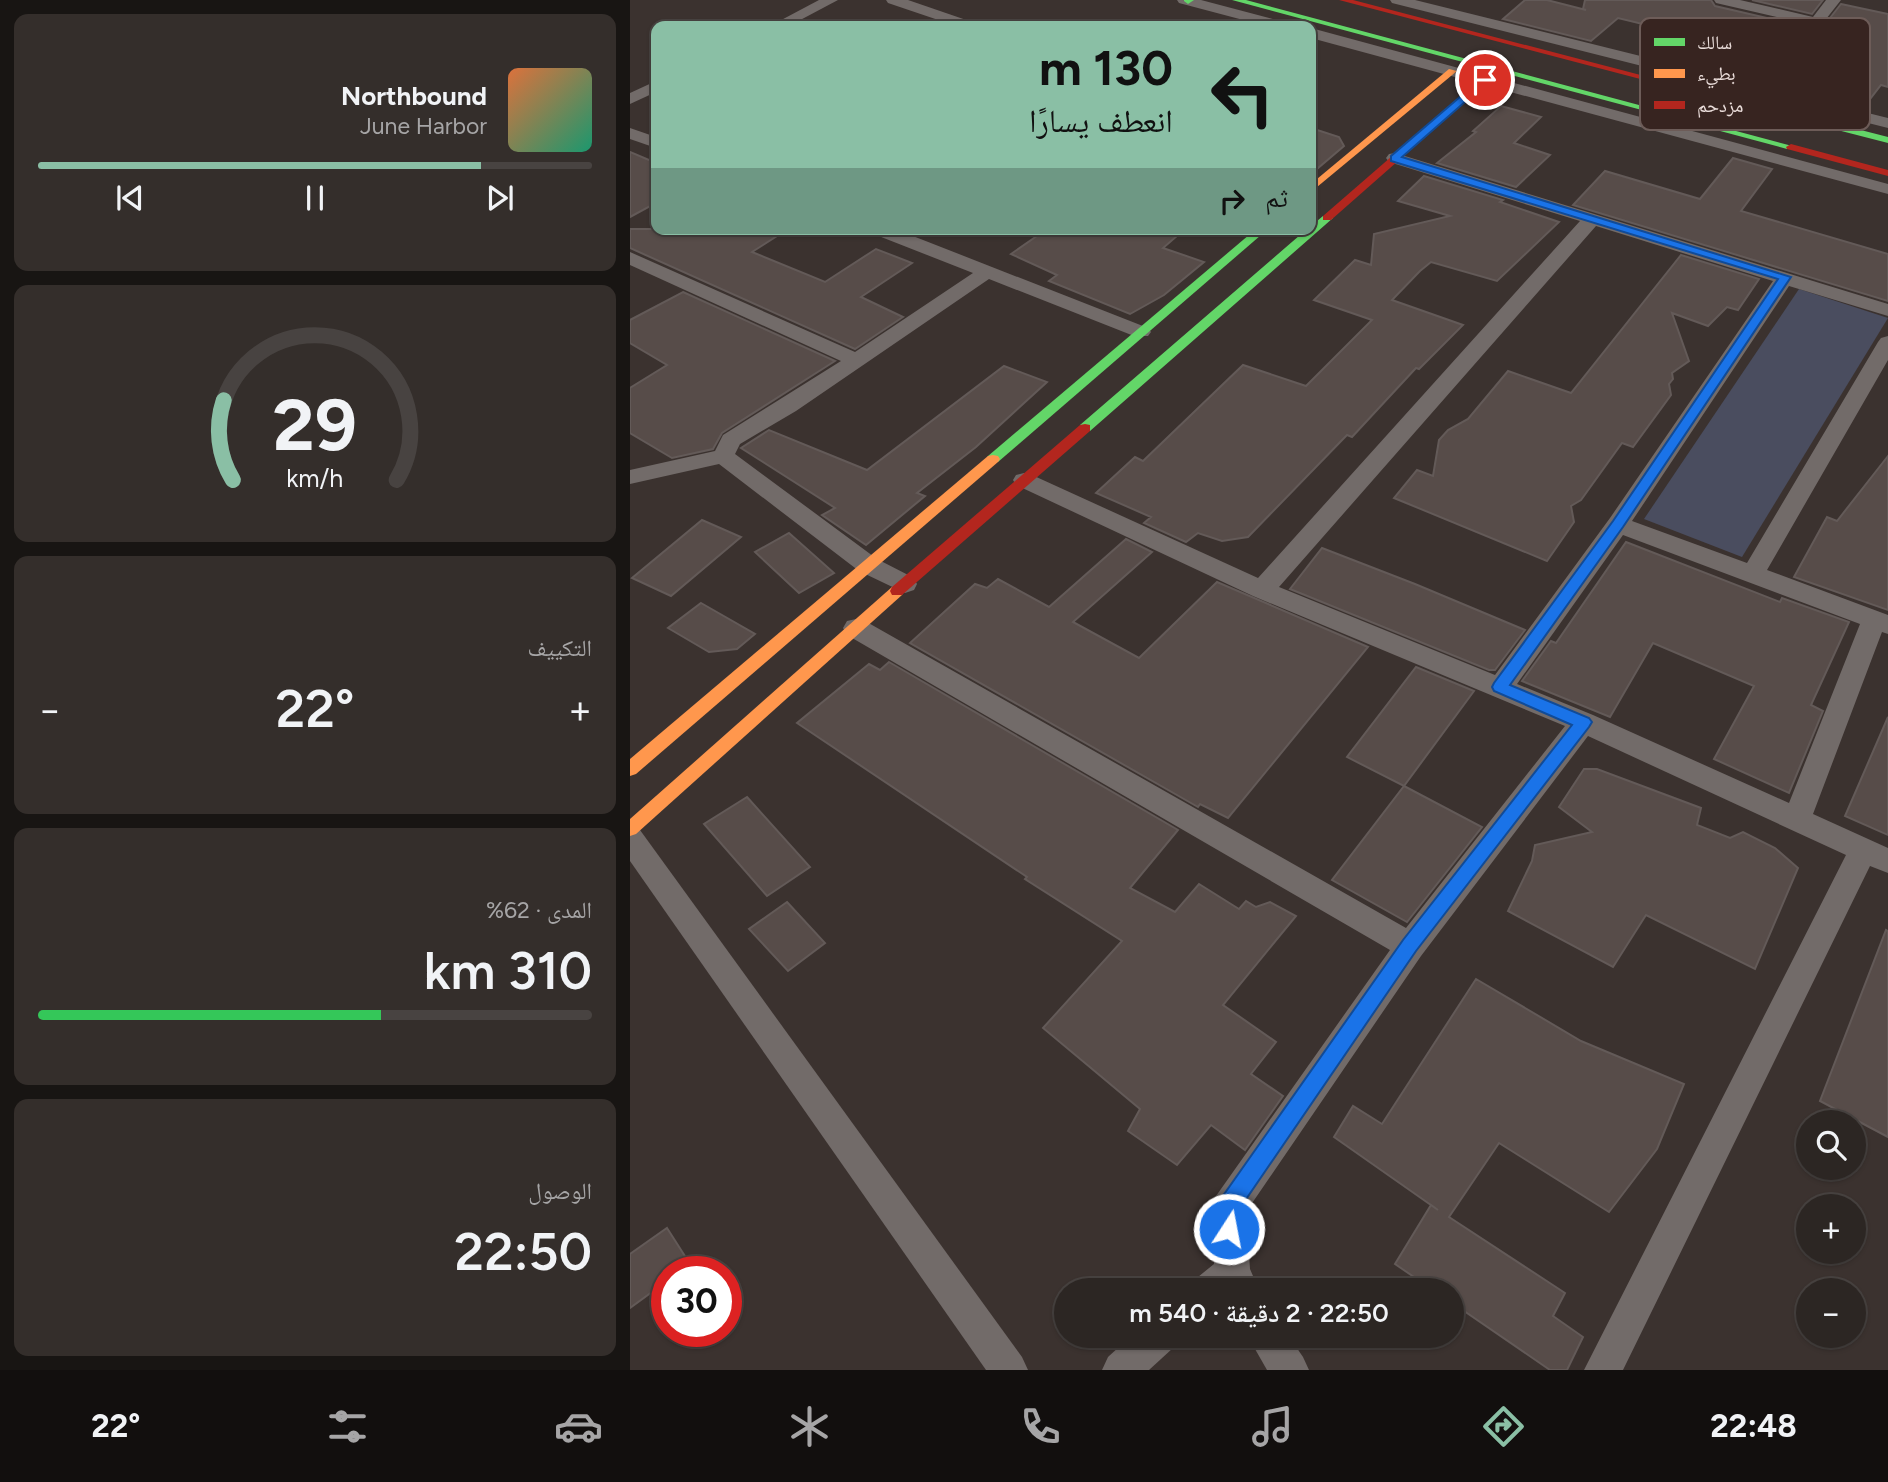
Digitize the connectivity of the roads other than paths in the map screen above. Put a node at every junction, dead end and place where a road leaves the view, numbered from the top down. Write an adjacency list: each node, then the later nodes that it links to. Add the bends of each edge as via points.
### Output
1 (831, 0): 11 (street)
2 (893, 0): 12 (street)
3 (1187, 0): 13 (street)
4 (1236, 0): 14 (street)
5 (1343, 0): 19 (street)
6 (1397, 0): 17 (street)
7 (1721, 0): 9 (street)
8 (1834, 0): 10 (street)
9 (1799, 18)
10 (1819, 18)
11 (788, 21)
12 (955, 21)
13 (1265, 21)
14 (1315, 21)
15 (1316, 21): 23 (street)
16 (1316, 34): 18 (street)
17 (1640, 61)
18 (1452, 71): 20 (street); 35 (street)
19 (1640, 77)
20 (1485, 80): 25 (street); 33 (street)
21 (651, 88): 22 (street)
22 (630, 99)
23 (1640, 107)
24 (1870, 118): 26 (street)
25 (1640, 122)
26 (1888, 123)
27 (1670, 130): 36 (street)
28 (1726, 130): 34 (street)
29 (1845, 130): 32 (street)
30 (630, 133): 31 (street)
31 (651, 141)
32 (1888, 141)
33 (1395, 158): 37 (street); 38 (street)
34 (1888, 173)
35 (1316, 185)
36 (1888, 189)
37 (1592, 219): 44 (street); 56 (street)
38 (1316, 227)
39 (893, 235): 43 (street)
40 (1254, 235): 46 (street)
41 (1306, 235): 51 (street)
42 (630, 258): 48 (street)
43 (987, 272): 46 (street); 48 (street)
44 (1785, 277): 45 (street); 52 (street)
45 (1888, 310)
46 (1141, 332): 53 (street)
47 (1888, 342): 54 (street)
48 (856, 360): 49 (street, via 731,440)
49 (723, 456): 50 (street); 53 (street)
50 (630, 477)
51 (1024, 480): 55 (street); 56 (street)
52 (1618, 524): 54 (street); 59 (street)
53 (868, 565): 55 (street); 61 (street)
54 (1753, 573): 57 (street)
55 (905, 583): 58 (street)
56 (1262, 590): 59 (street)
57 (1881, 623): 62 (street)
58 (856, 628): 63 (street); 66 (street)
59 (1500, 687): 60 (street)
60 (1583, 722): 62 (street); 66 (street)
61 (630, 769)
62 (1797, 820): 65 (street)
63 (630, 829)
64 (630, 838): 70 (street)
65 (1875, 856): 73 (street)
66 (1410, 946): 67 (street, via 1228,1208)
67 (1228, 1278)
68 (1146, 1348): 71 (street)
69 (1274, 1348): 72 (street)
70 (1009, 1370)
71 (1121, 1370)
72 (1290, 1370)
73 (1603, 1370)

